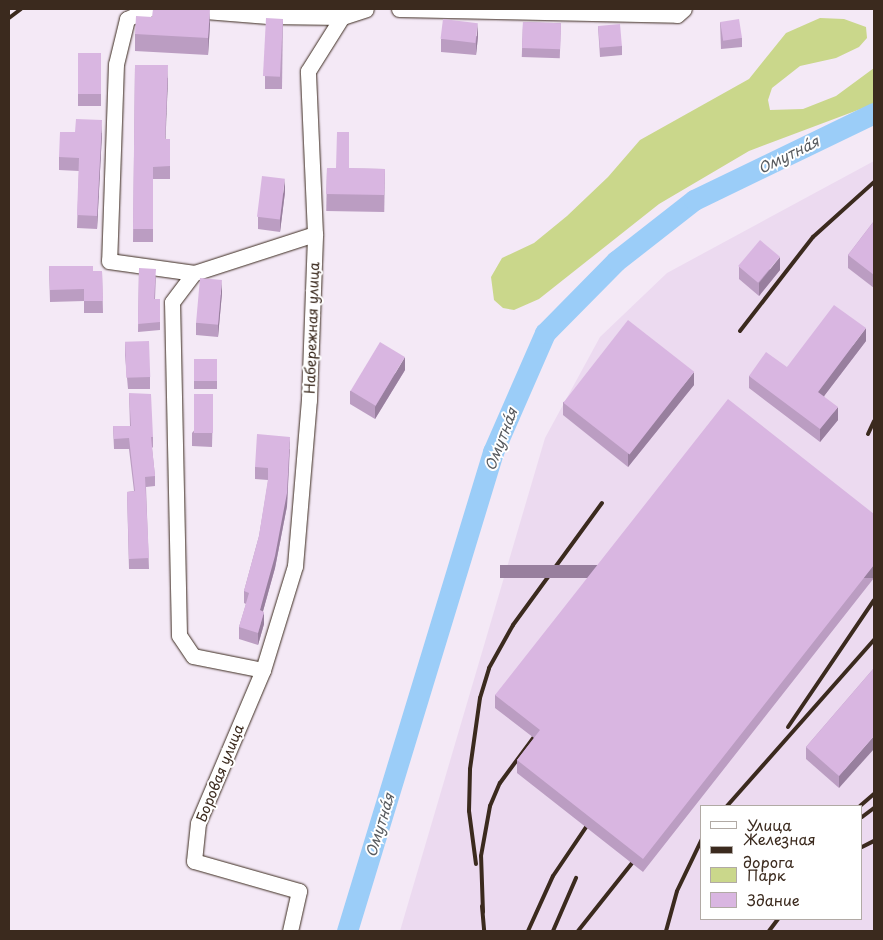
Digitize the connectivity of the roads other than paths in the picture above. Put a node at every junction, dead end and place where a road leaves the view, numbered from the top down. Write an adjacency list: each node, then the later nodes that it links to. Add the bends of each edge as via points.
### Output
1 (148, 9): 8 (street, via 127,20 116,64 109,261)
2 (180, 9): 6 (street, via 268,16)
3 (366, 9): 6 (street)
4 (399, 9): 5 (street, via 677,15)
5 (684, 9)
6 (342, 16): 7 (street, Набережная улица, via 308,71)
7 (315, 234): 8 (street); 9 (street, Набережная улица, via 309,400 295,566)
8 (194, 272): 9 (street, via 172,302 179,635 193,656)
9 (263, 670): 10 (street, Боровая улица, via 198,823 194,861 299,891)
10 (290, 931)

